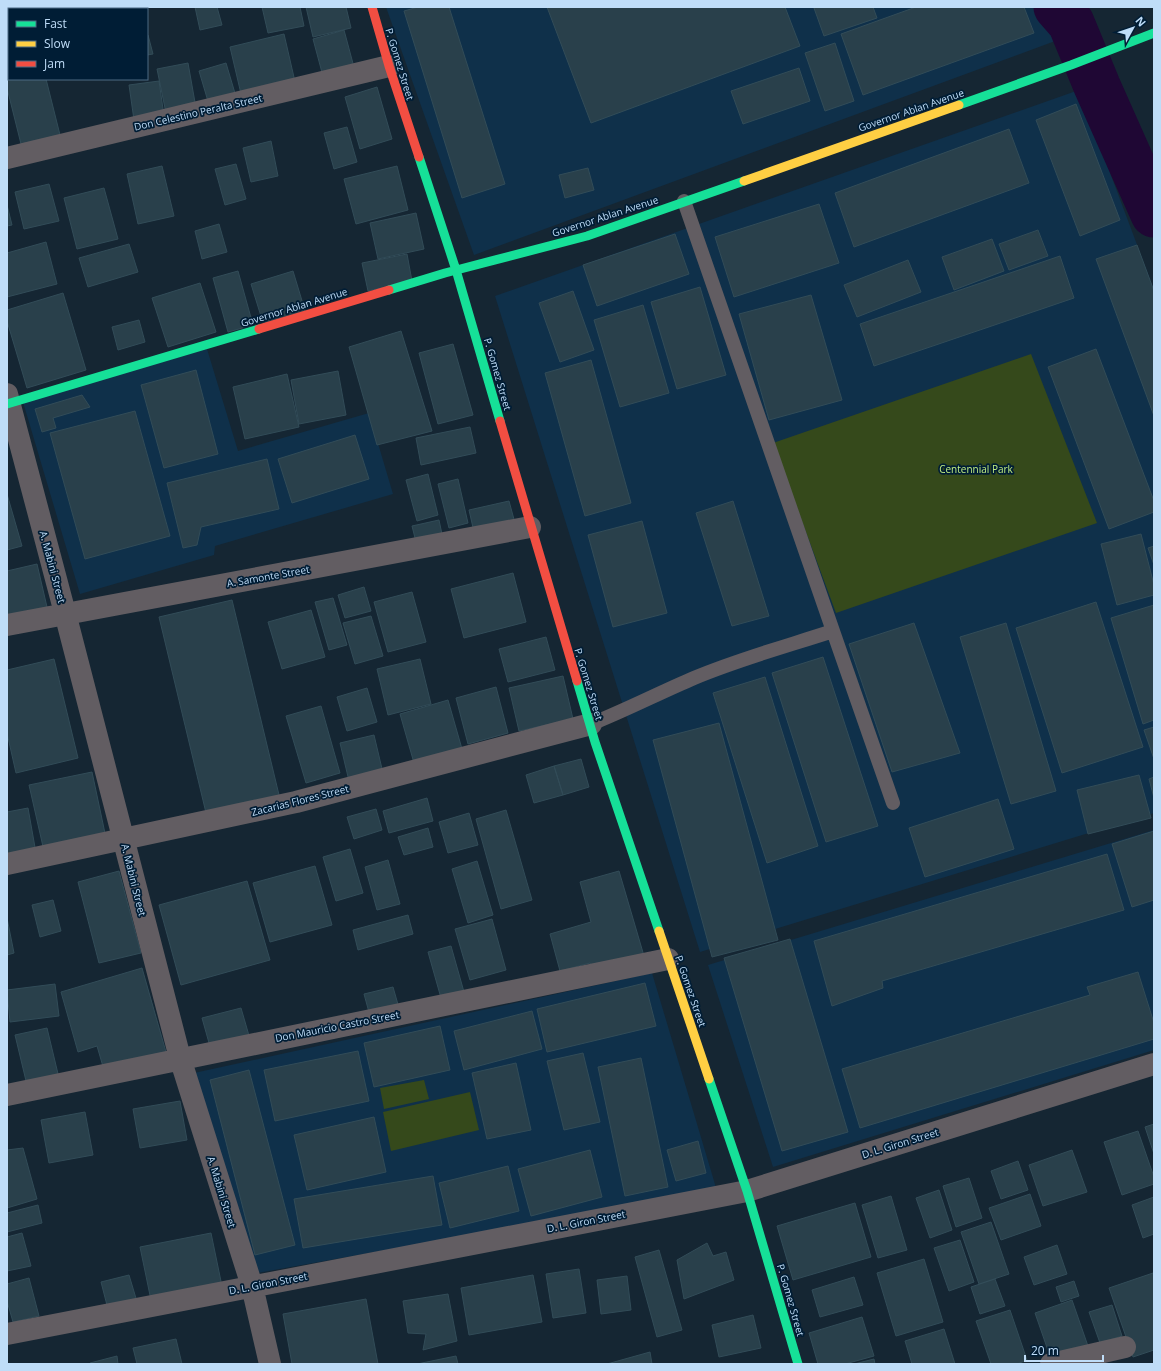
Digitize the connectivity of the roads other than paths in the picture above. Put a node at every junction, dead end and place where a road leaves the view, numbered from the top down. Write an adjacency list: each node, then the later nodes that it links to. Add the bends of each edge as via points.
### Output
1 (372, 7): 3 (main road, P. Gomez Street)
2 (1154, 33): 5 (main road, Governor Ablan Avenue, via 1071,65)
3 (388, 66): 4 (street, Don Celestino Peralta Street); 6 (main road, P. Gomez Street)
4 (7, 158)
5 (684, 201): 6 (main road, Governor Ablan Avenue, via 587,236); 11 (lane)
6 (456, 270): 7 (main road, Governor Ablan Avenue); 8 (main road, P. Gomez Street)
7 (8, 401): 9 (street, A. Mabini Street)
8 (530, 527): 9 (street, A. Samonte Street); 12 (main road, P. Gomez Street)
9 (65, 613): 10 (street, A. Samonte Street); 14 (street, A. Mabini Street)
10 (7, 625)
11 (833, 631): 12 (lane, via 694,678); 13 (lane)
12 (590, 724): 14 (street, Zacarias Flores Street, via 296,802); 16 (main road, P. Gomez Street)
13 (893, 803)
14 (124, 839): 15 (street, Zacarias Flores Street); 17 (street, A. Mabini Street)
15 (7, 864)
16 (668, 959): 17 (street, Don Mauricio Castro Street); 20 (main road, P. Gomez Street)
17 (180, 1058): 19 (street, Don Mauricio Castro Street); 21 (street, A. Mabini Street)
18 (1154, 1064): 20 (street, D. L. Giron Street)
19 (7, 1094)
20 (747, 1191): 21 (street, D. L. Giron Street); 25 (main road, P. Gomez Street)
21 (252, 1286): 22 (street, D. L. Giron Street); 24 (street, A. Mabini Street)
22 (7, 1334)
23 (1125, 1347): 26 (street)
24 (270, 1364)
25 (798, 1364)
26 (1051, 1364)

